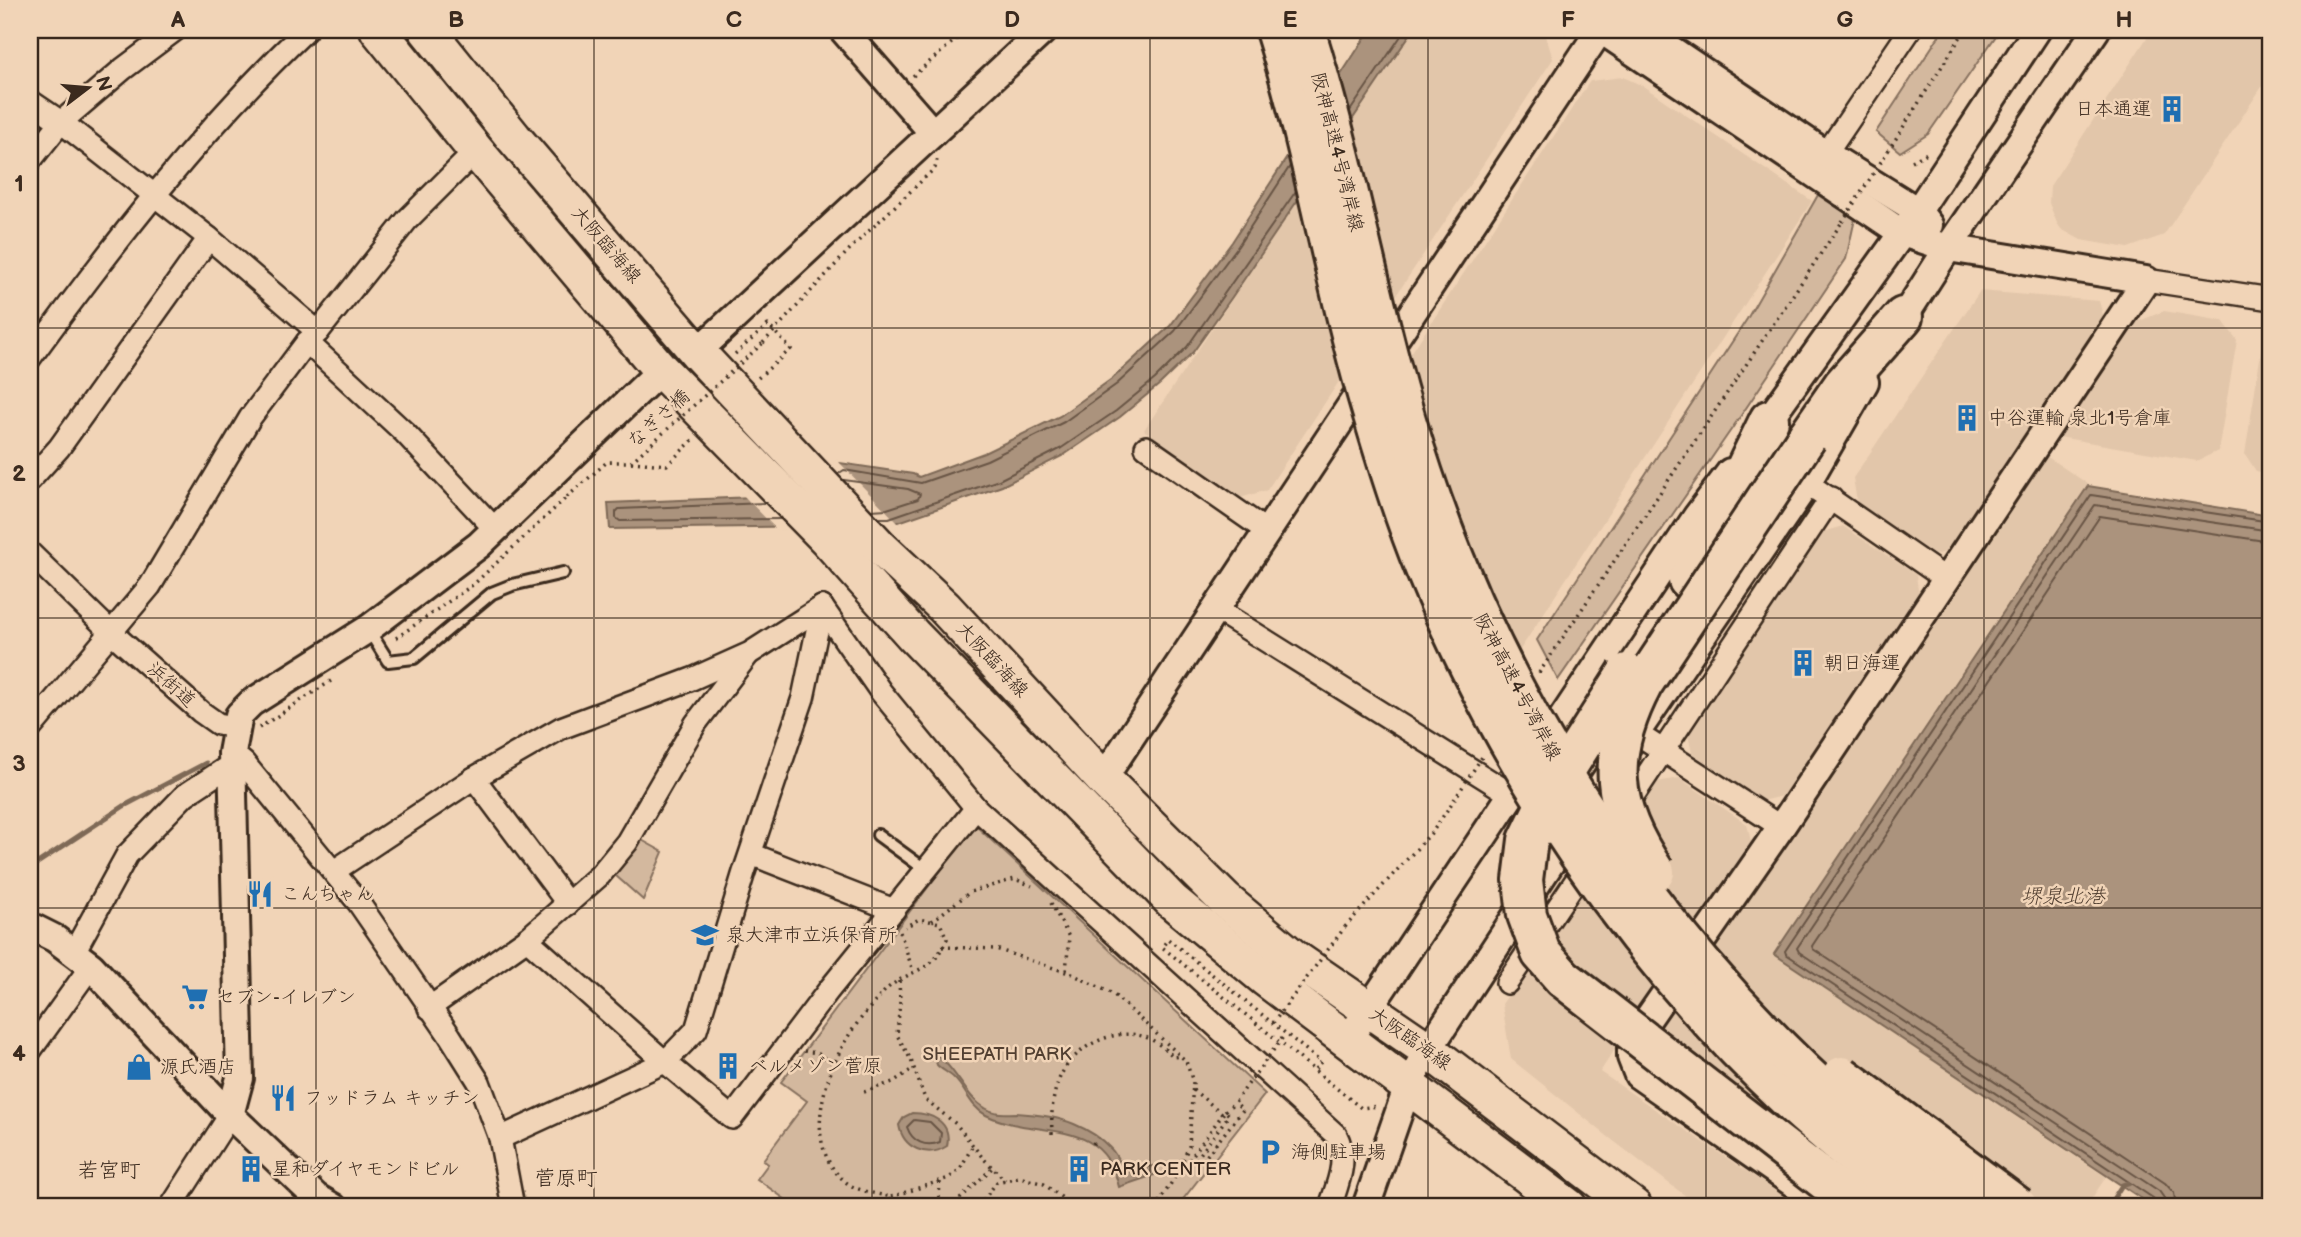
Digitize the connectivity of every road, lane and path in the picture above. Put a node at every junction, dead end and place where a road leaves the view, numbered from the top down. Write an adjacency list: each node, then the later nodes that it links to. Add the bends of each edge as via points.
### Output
1 (175, 30): 18 (street)
2 (306, 30): 24 (street, via 234,101)
3 (377, 30): 20 (main road, 大阪臨海線)
4 (427, 30): 34 (main road, 大阪臨海線)
5 (843, 30): 19 (street)
6 (967, 30): 16 (path)
7 (1044, 30): 19 (street)
8 (1275, 30): 131 (highway, 阪神高速4号湾岸線, bridge, via 1392,479 1424,568 1506,736 1600,883 1712,1021 1789,1100)
9 (1305, 30): 132 (highway, 阪神高速4号湾岸線, bridge, via 1377,317 1422,473 1457,569 1528,716 1620,859 1738,1007 1807,1077)
10 (1601, 30): 26 (street); 48 (street)
11 (1642, 30): 21 (street)
12 (1910, 30): 21 (street)
13 (1965, 30): 57 (path, bridge, via 1842,222)
14 (2037, 30): 25 (street)
15 (2096, 30): 28 (street)
16 (908, 79)
17 (30, 101): 18 (street)
18 (61, 122): 22 (street); 24 (street)
19 (933, 133): 34 (street)
20 (476, 151): 33 (street, via 407,220); 37 (main road, 大阪臨海線)
21 (1826, 154): 25 (street)
22 (30, 161)
23 (935, 168): 32 (path, なぎさ橋, via 850,249)
24 (153, 196): 27 (street); 36 (street)
25 (1918, 211): 26 (street); 28 (street)
26 (1902, 233): 28 (street); 39 (street)
27 (209, 238): 33 (street); 43 (street, via 59,448)
28 (1948, 248): 29 (street); 31 (street)
29 (2147, 280): 30 (street); 51 (street)
30 (2271, 299)
31 (1903, 317): 44 (street); 133 (highway, bridge, via 1843,385 1652,669 1633,702 1616,769 1622,805 1663,884 1763,1002 1857,1088)
32 (774, 331): 35 (path, via 768,325); 38 (path, via 791,349); 42 (path, なぎさ橋, bridge)
33 (313, 337): 47 (street); 55 (street, via 250,418 150,586)
34 (697, 352): 64 (main road, 大阪臨海線, via 880,547 944,607)
35 (735, 355)
36 (30, 358)
37 (662, 370): 47 (street); 92 (main road, 大阪臨海線, via 1172,901)
38 (757, 380)
39 (1769, 420): 65 (street, via 1698,516); 130 (highway, bridge, via 1688,580 1536,820 1524,860 1527,915 1541,953 1563,978)
40 (695, 438): 42 (path, via 667,465)
41 (1146, 447): 48 (street)
42 (631, 463): 45 (path, なぎさ橋, bridge, via 607,462)
43 (30, 480)
44 (1807, 483): 46 (street); 59 (street)
45 (567, 497)
46 (1831, 498): 51 (street); 61 (street)
47 (495, 529): 54 (street)
48 (1268, 532): 53 (street)
49 (30, 553): 55 (street, 浜街道)
50 (563, 573): 54 (lane, via 492,593 414,658 388,661)
51 (1946, 579): 67 (street)
52 (821, 607): 56 (street); 66 (street, via 881,692); 69 (street, via 803,698)
53 (1217, 610): 64 (street); 65 (street)
54 (368, 629): 60 (street, via 251,703 239,715)
55 (113, 633): 58 (street); 60 (street, 浜街道, via 218,724)
56 (750, 653): 63 (street, via 692,680 561,728); 74 (street, via 696,723 627,842)
57 (1532, 683)
58 (30, 729)
59 (1636, 733): 61 (street); 76 (street)
60 (233, 748): 71 (street, 浜街道); 83 (street, via 127,855); 106 (street, via 240,1077)
61 (1663, 750): 67 (street); 79 (street)
62 (1487, 751): 90 (path, bridge, via 1433,831 1345,927)
63 (474, 778): 71 (street); 74 (street)
64 (1102, 779): 89 (main road, 大阪臨海線, via 1225,900 1294,958)
65 (1512, 795): 89 (street)
66 (976, 808): 70 (street); 125 (street, via 1336,1135 1343,1163)
67 (1781, 827): 129 (street, via 1643,1016 1631,1043 1631,1057 1638,1075)
68 (878, 835): 70 (lane)
69 (751, 854): 75 (street); 97 (street, via 696,1030)
70 (926, 870): 75 (street)
71 (334, 871): 88 (street, 浜街道)
72 (1035, 888): 77 (path, via 1015,878 970,892)
73 (1050, 901): 85 (path, via 1069,937)
74 (568, 904): 80 (street)
75 (894, 910): 93 (street)
76 (1513, 919): 79 (lane); 94 (street)
77 (932, 921): 81 (path, via 940,923 947,939); 84 (path, via 919,919 899,931)
78 (30, 926): 83 (street)
79 (1538, 937): 82 (lane); 87 (street)
80 (527, 939): 88 (street); 97 (street)
81 (942, 947): 84 (path, via 933,961); 85 (path, via 996,949)
82 (1556, 950)
83 (83, 959): 95 (street); 106 (street)
84 (912, 971): 86 (path)
85 (1066, 972): 96 (path, via 1113,994)
86 (899, 981): 98 (path, via 885,990); 99 (path, via 897,1035)
87 (1507, 983)
88 (429, 1007): 108 (street, 浜街道, via 479,1082)
89 (1368, 1010): 92 (street); 94 (main road, 大阪臨海線)
90 (1273, 1023): 91 (path, bridge); 100 (path, via 1168,939 1162,947)
91 (1286, 1034): 100 (path, via 1321,1062); 104 (path, bridge)
92 (1348, 1040): 103 (main road, 大阪臨海線)
93 (786, 1048): 97 (street, via 732,1118); 98 (path, via 817,1053)
94 (1428, 1050): 103 (street); 128 (main road, 大阪臨海線)
95 (30, 1051)
96 (1179, 1056): 101 (path, via 1186,1061); 107 (path, via 1144,1036 1111,1036 1081,1051 1061,1075)
97 (666, 1062): 108 (street)
98 (834, 1063): 116 (path, via 824,1089 821,1148 834,1170 852,1186)
99 (914, 1068): 102 (path, via 893,1082); 111 (path, via 925,1099)
100 (1315, 1069): 103 (path, via 1361,1108)
101 (1193, 1090): 105 (path); 113 (path, via 1189,1146)
102 (864, 1092)
103 (1395, 1096): 126 (street); 127 (main road, 大阪臨海線)
104 (1235, 1102): 105 (path); 105 (path, bridge, via 1243,1110 1200,1164 1195,1161 1229,1115)
105 (1224, 1113): 113 (path, bridge)
106 (230, 1115): 118 (street); 119 (street, via 316,1197)
107 (1052, 1132)
108 (500, 1138): 120 (street, 浜街道)
109 (1097, 1138): 110 (path)
110 (1093, 1144)
111 (973, 1145): 112 (path); 115 (path, via 960,1169)
112 (993, 1167): 114 (path); 117 (path, via 958,1201)
113 (1179, 1172): 124 (path)
114 (1005, 1180): 122 (path, via 997,1182); 123 (path, via 1019,1177 1044,1184)
115 (940, 1181): 116 (path); 117 (path)
116 (891, 1197): 121 (path)
117 (942, 1206)
118 (171, 1207)
119 (333, 1207)
120 (513, 1207)
121 (889, 1207)
122 (982, 1207)
123 (1074, 1207)
124 (1156, 1207)
125 (1330, 1207)
126 (1366, 1207)
127 (1569, 1207)
128 (1634, 1207)
129 (1827, 1207)
130 (1859, 1207)
131 (1918, 1207)
132 (1965, 1207)
133 (2018, 1207)

